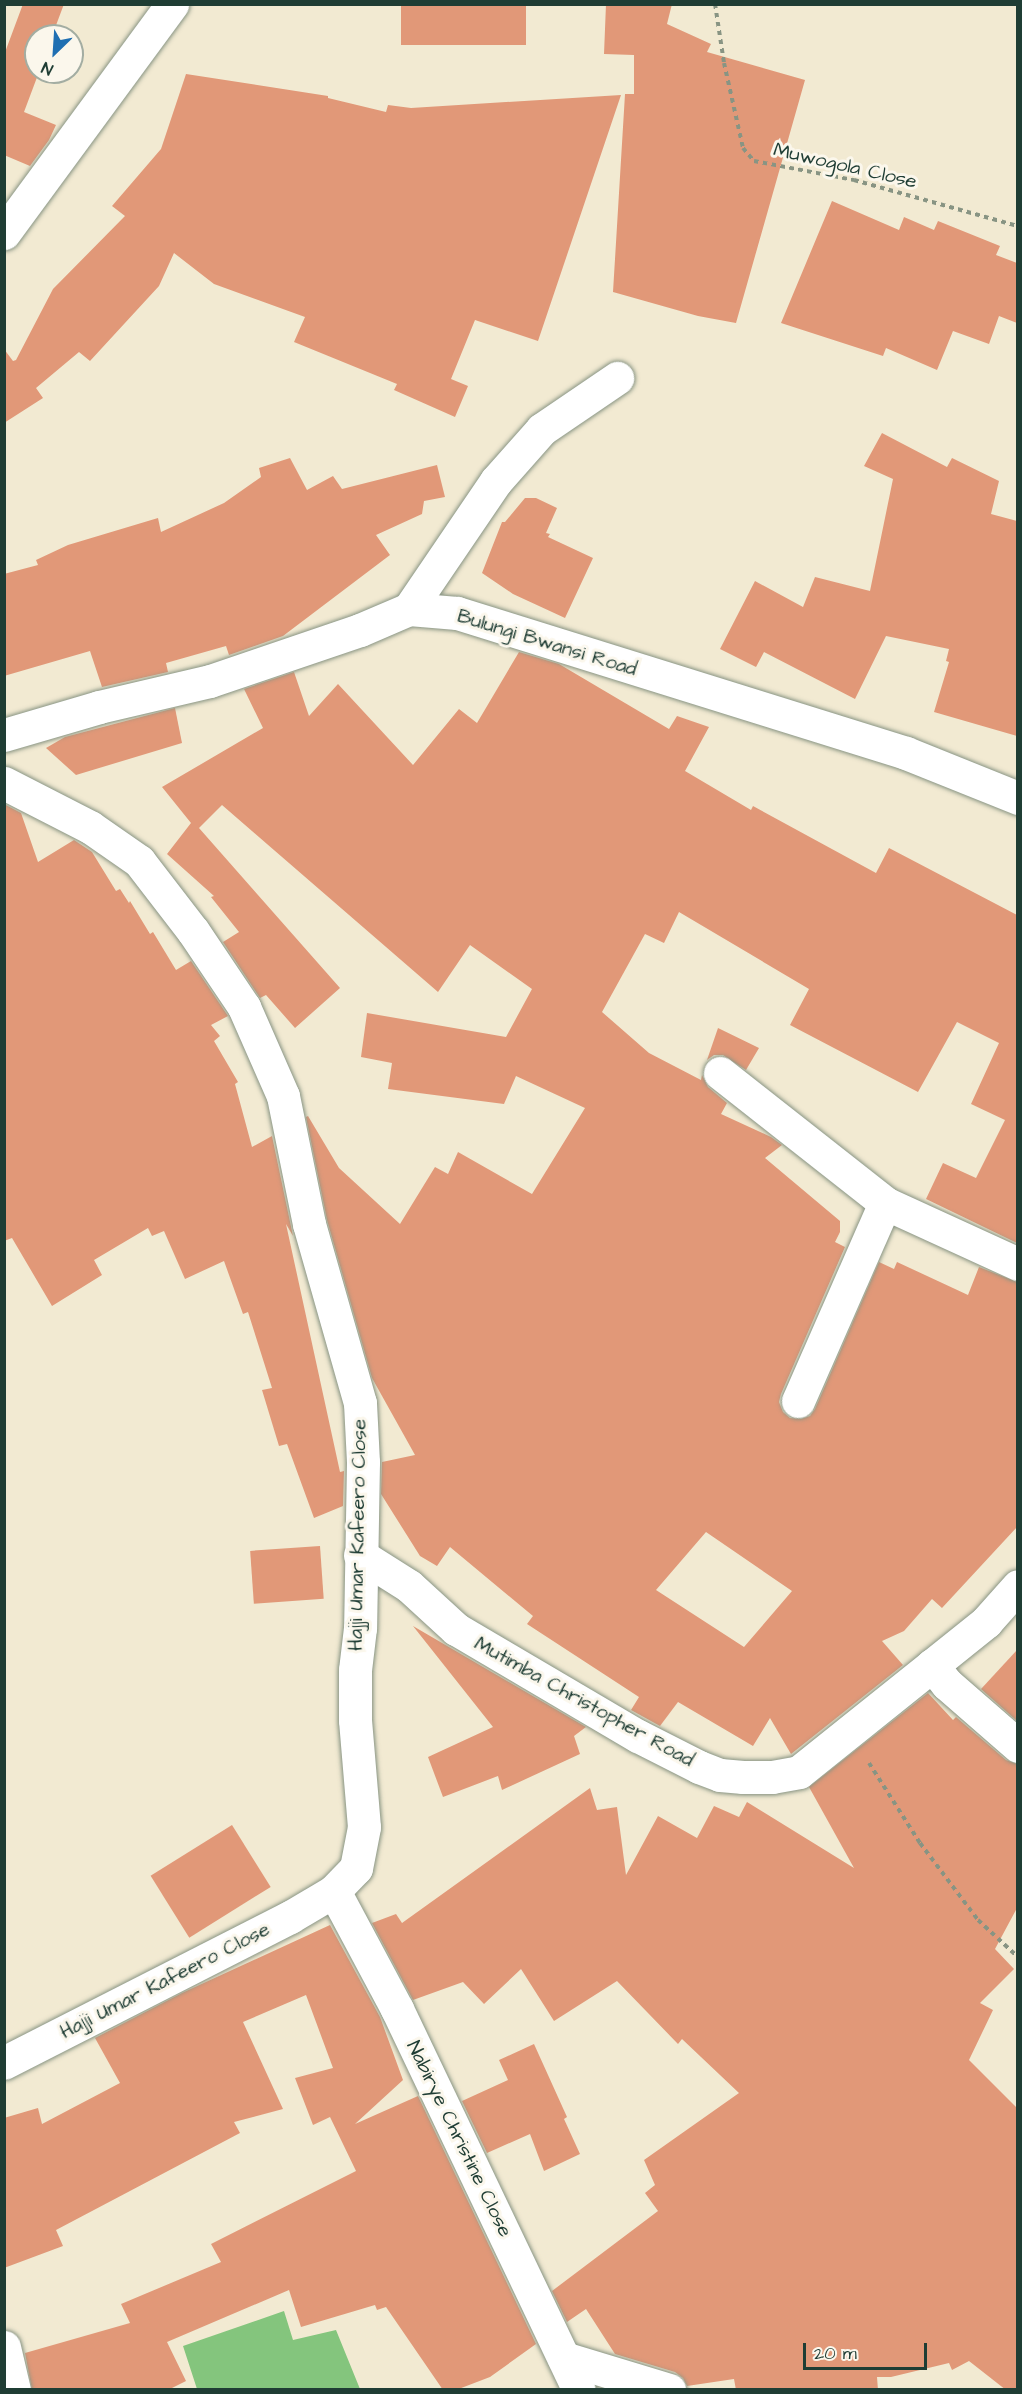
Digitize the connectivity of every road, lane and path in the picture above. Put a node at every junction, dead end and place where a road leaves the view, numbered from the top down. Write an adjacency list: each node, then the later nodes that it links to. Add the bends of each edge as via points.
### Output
1 (172, 4): 4 (street)
2 (715, 4): 3 (path, Muwogola Close, via 743,148 754,161 854,180)
3 (1017, 226)
4 (4, 233)
5 (618, 378): 6 (street, via 542,429 496,481)
6 (409, 609): 7 (street, Bulungi Bwansi Road, via 360,630 210,681); 9 (street, Bulungi Bwansi Road, via 457,613 906,753)
7 (4, 735)
8 (4, 783): 14 (street, Hajji Umar Kafeero Close, via 90,827 139,861 244,1007 283,1096 309,1224 360,1403)
9 (1017, 798)
10 (720, 1073): 11 (street)
11 (885, 1203): 12 (street); 13 (street)
12 (1017, 1264)
13 (798, 1401)
14 (360, 1555): 17 (street, Mutimba Christopher Road, via 409,1586 456,1629 638,1736 720,1775 750,1778 799,1772); 19 (street, Hajji Umar Kafeero Close, via 355,1720 364,1827 356,1868)
15 (1017, 1586): 16 (street, Mutimba Christopher Road, via 986,1622)
16 (932, 1665): 17 (street, Mutimba Christopher Road); 18 (street, via 947,1684)
17 (846, 1734): 20 (path, via 978,1920)
18 (1017, 1746)
19 (334, 1892): 21 (street, Hajji Umar Kafeero Close); 23 (street, Nabirye Christine Close, via 397,2009)
20 (1017, 1957)
21 (4, 2063)
22 (4, 2347): 24 (street)
23 (564, 2358): 25 (street, Nabirye Christine Close); 26 (street)
24 (14, 2390)
25 (579, 2390)
26 (669, 2390)

